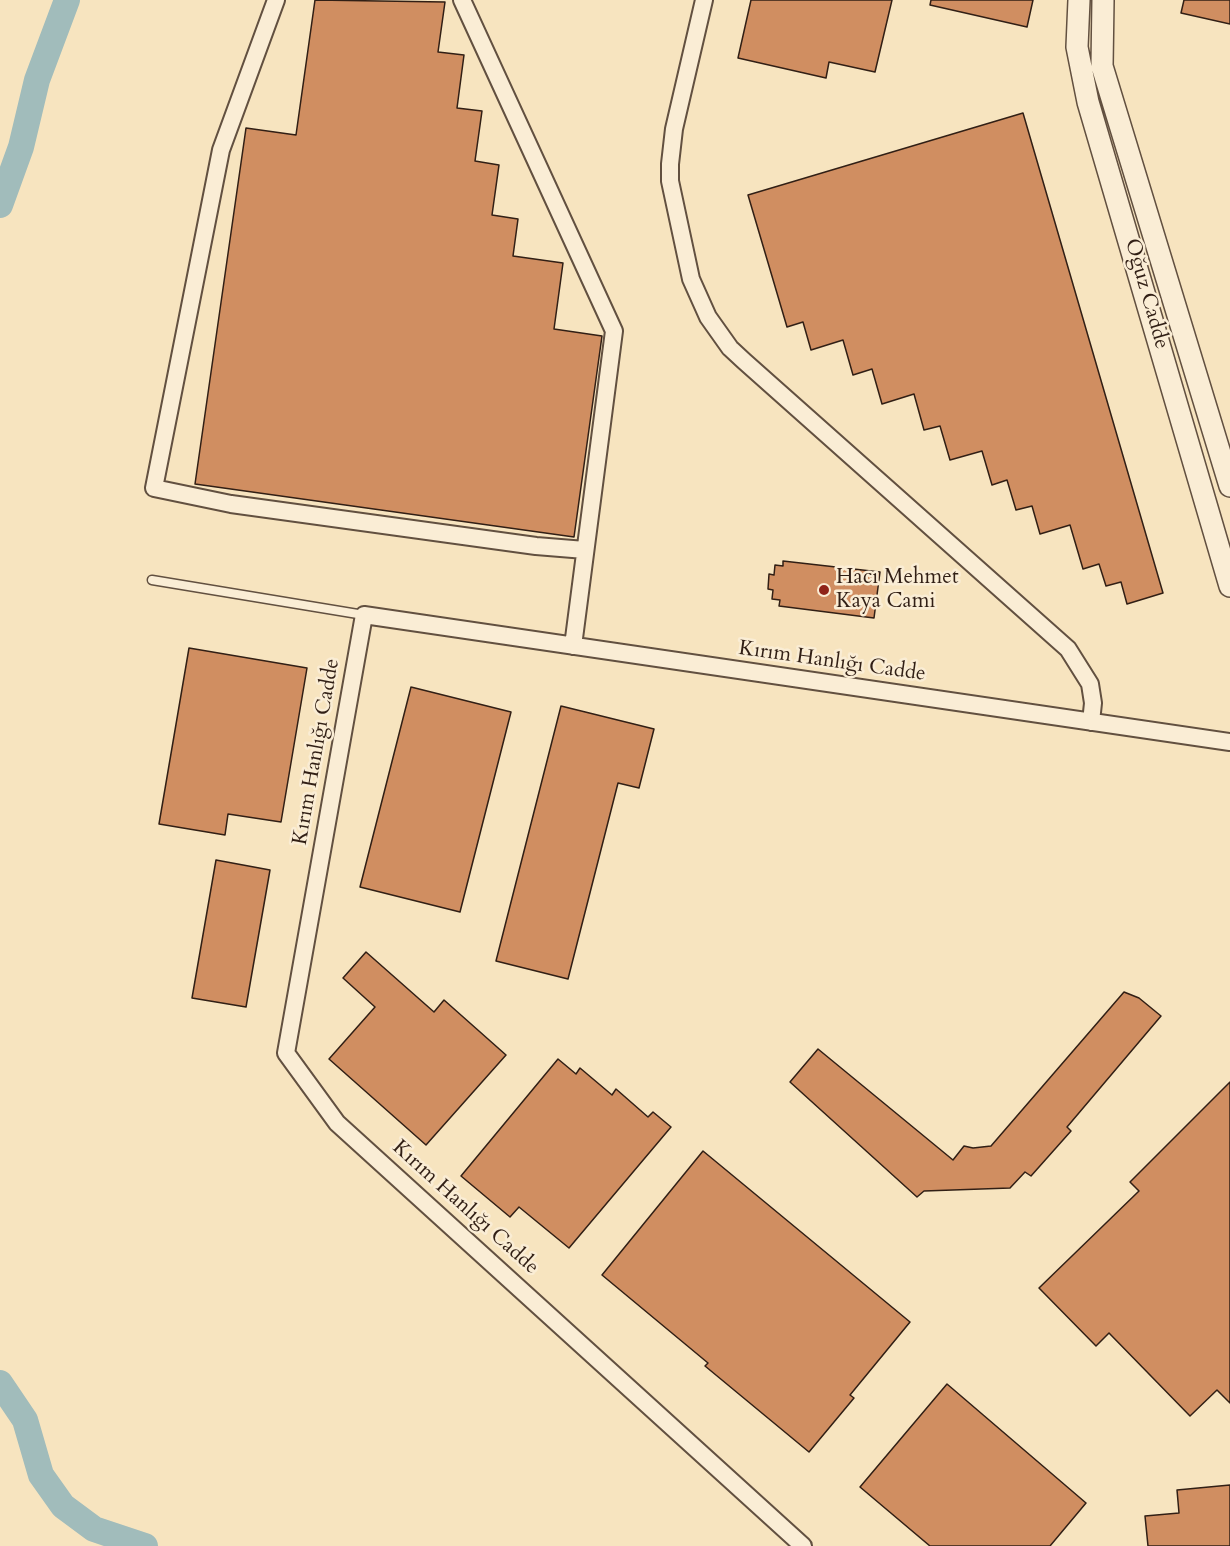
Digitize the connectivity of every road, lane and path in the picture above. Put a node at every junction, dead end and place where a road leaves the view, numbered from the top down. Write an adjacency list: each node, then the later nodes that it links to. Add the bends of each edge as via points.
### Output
1 (276, 0): 7 (street, via 221,150 154,488 231,504)
2 (462, 0): 7 (street, via 614,331)
3 (704, 0): 12 (street, via 674,129 670,164 670,181 691,279 701,305 718,333 744,361 1068,649 1090,684)
4 (1079, 0): 9 (street, Oğuz Cadde, via 1077,46 1088,102)
5 (1103, 0): 6 (street, Oğuz Cadde, via 1102,66)
6 (1230, 486)
7 (585, 550): 11 (street)
8 (152, 580): 10 (lane)
9 (1230, 586)
10 (364, 615): 11 (street, Kırım Hanlığı Cadde); 14 (street, Kırım Hanlığı Cadde, via 286,1053 337,1123)
11 (573, 646): 12 (street, Kırım Hanlığı Cadde)
12 (1091, 722): 13 (street, Kırım Hanlığı Cadde)
13 (1230, 742)
14 (803, 1546)

